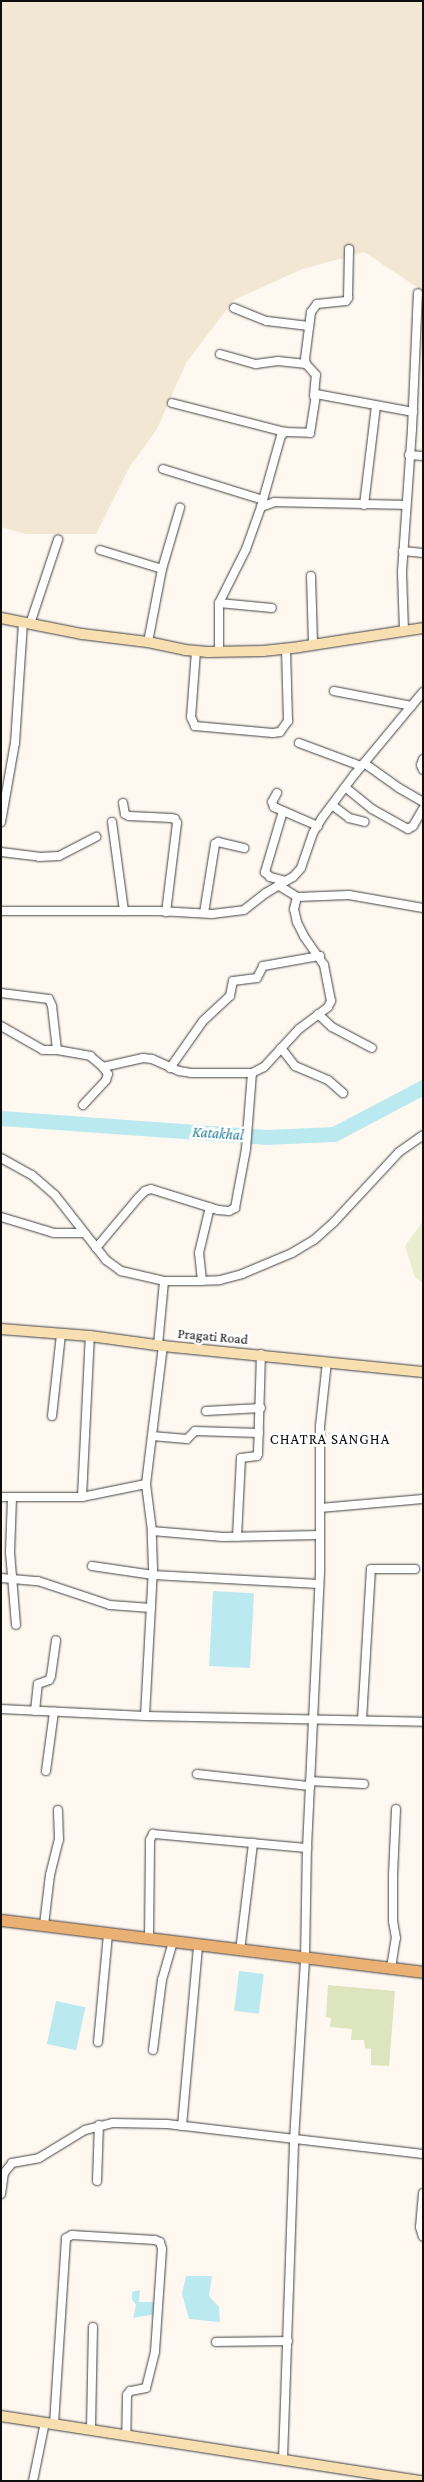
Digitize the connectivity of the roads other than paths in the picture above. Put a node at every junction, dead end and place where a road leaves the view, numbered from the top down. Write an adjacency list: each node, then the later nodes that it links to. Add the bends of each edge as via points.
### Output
1 (349, 249): 4 (street, via 348,298 346,301 317,304 311,312)
2 (418, 293): 7 (street)
3 (234, 308): 4 (street, via 267,321)
4 (309, 326): 6 (street)
5 (220, 354): 6 (street, via 256,364 278,361)
6 (306, 364): 9 (street, via 316,375)
7 (414, 365): 8 (street); 12 (street)
8 (423, 365)
9 (314, 396): 11 (street, via 320,394); 13 (street, via 310,433)
10 (172, 403): 13 (street)
11 (376, 406): 12 (street); 18 (street)
12 (413, 412): 14 (street)
13 (285, 432): 17 (street, via 281,436)
14 (409, 455): 15 (street); 19 (street)
15 (423, 456)
16 (163, 469): 17 (street)
17 (262, 504): 18 (street); 27 (street, via 246,549)
18 (364, 505): 19 (street)
19 (406, 505): 23 (street)
20 (180, 508): 25 (street)
21 (58, 540): 30 (street)
22 (100, 550): 25 (street)
23 (403, 552): 24 (street); 32 (street)
24 (423, 553)
25 (162, 569): 33 (street)
26 (311, 576): 34 (street)
27 (219, 603): 28 (street); 37 (street)
28 (272, 608)
29 (1, 618): 30 (street)
30 (26, 624): 33 (street); 52 (street, via 15,743)
31 (423, 628): 32 (street)
32 (404, 630): 34 (street)
33 (148, 642): 36 (street)
34 (313, 644): 35 (street)
35 (286, 648): 36 (street, via 288,721 285,728 273,733 194,726 191,718); 37 (street)
36 (196, 651): 37 (street)
37 (219, 651)
38 (334, 692): 40 (street)
39 (423, 692): 40 (street)
40 (412, 706): 43 (street)
41 (299, 743): 43 (street)
42 (423, 759): 44 (street)
43 (363, 764): 45 (street); 47 (street)
44 (423, 770)
45 (345, 787): 49 (street); 50 (street, via 372,809 408,829)
46 (277, 793): 51 (street, via 272,802)
47 (423, 802)
48 (123, 803): 65 (street, via 128,816 171,818 177,823)
49 (332, 805): 54 (street, via 349,818); 55 (street)
50 (423, 809)
51 (283, 812): 55 (street); 59 (street, via 265,872 270,877)
52 (1, 822)
53 (112, 822): 64 (street)
54 (365, 822)
55 (318, 826): 59 (street, via 301,868)
56 (96, 837): 58 (street, via 59,856)
57 (244, 848): 66 (street, via 215,844)
58 (1, 852)
59 (286, 880): 60 (street)
60 (278, 885): 61 (street); 66 (street, via 244,910)
61 (297, 897): 62 (street, via 349,895); 67 (street, via 294,909 296,922)
62 (423, 908)
63 (1, 911): 64 (street)
64 (124, 911): 65 (street)
65 (166, 912): 66 (street)
66 (204, 913)
67 (320, 956): 69 (street, via 331,1001); 75 (street, via 263,966 257,978 233,981 230,996 203,1021)
68 (1, 993): 73 (street, via 49,999)
69 (318, 1014): 71 (street); 72 (street, via 332,1027)
70 (1, 1026): 73 (street, via 43,1050)
71 (281, 1048): 76 (street, via 264,1067); 77 (street, via 295,1066 328,1080)
72 (372, 1048)
73 (57, 1050): 74 (street, via 90,1056)
74 (103, 1067): 75 (street, via 143,1058); 78 (street, via 108,1074 106,1080)
75 (170, 1068): 76 (street, via 191,1073)
76 (252, 1073): 81 (street, via 246,1149 235,1208 229,1211)
77 (342, 1094)
78 (83, 1105)
79 (423, 1134): 86 (street, via 399,1152 314,1240 268,1264 220,1280)
80 (1, 1158): 83 (street, via 32,1175 56,1196)
81 (210, 1208): 84 (street, via 157,1189 145,1191); 86 (street, via 199,1253)
82 (1, 1217): 83 (street, via 54,1233)
83 (84, 1233): 84 (street)
84 (96, 1248): 85 (street, via 121,1271)
85 (164, 1281): 86 (street); 90 (street)
86 (202, 1281)
87 (1, 1329): 88 (street, Pragati Road)
88 (61, 1334): 89 (street, Pragati Road); 96 (street)
89 (90, 1336): 90 (street, Pragati Road); 101 (street)
90 (160, 1345): 91 (street, Pragati Road); 98 (street)
91 (261, 1354): 92 (street, Pragati Road); 94 (street)
92 (327, 1362): 93 (street, Pragati Road); 104 (street, via 320,1426)
93 (423, 1372)
94 (261, 1408): 95 (street); 97 (street)
95 (206, 1410)
96 (52, 1416)
97 (260, 1433): 98 (street, via 195,1431 187,1439); 107 (street, via 257,1456 241,1458)
98 (152, 1436): 99 (street)
99 (146, 1484): 101 (street); 105 (street)
100 (1, 1497): 102 (street)
101 (82, 1497): 102 (street)
102 (12, 1498): 112 (street)
103 (423, 1498): 104 (street)
104 (320, 1508): 106 (street)
105 (152, 1531): 107 (street); 110 (street)
106 (320, 1534): 107 (street); 113 (street)
107 (237, 1537)
108 (92, 1566): 110 (street)
109 (415, 1569): 122 (street, via 371,1569)
110 (153, 1574): 113 (street); 114 (street)
111 (1, 1578): 112 (street)
112 (13, 1580): 114 (street, via 46,1584 110,1606); 115 (street)
113 (319, 1584): 121 (street)
114 (151, 1608): 120 (street)
115 (16, 1625)
116 (56, 1640): 118 (street, via 51,1676 38,1684)
117 (1, 1709): 118 (street)
118 (35, 1711): 119 (street)
119 (54, 1712): 120 (street); 124 (street)
120 (144, 1716): 121 (street)
121 (312, 1719): 122 (street); 126 (street)
122 (362, 1720): 123 (street)
123 (423, 1722)
124 (46, 1771)
125 (197, 1774): 126 (street)
126 (310, 1783): 127 (street); 131 (street)
127 (364, 1784)
128 (396, 1809): 140 (street, via 393,1920 396,1938)
129 (58, 1810): 133 (street, via 59,1840 50,1875)
130 (253, 1843): 131 (street); 135 (street, via 152,1835); 138 (street)
131 (307, 1848): 139 (street)
132 (1, 1920): 133 (main road)
133 (44, 1926): 134 (main road)
134 (108, 1934): 135 (main road); 142 (street)
135 (149, 1939): 136 (main road)
136 (173, 1942): 137 (main road); 143 (street, via 162,1980)
137 (198, 1945): 138 (main road); 145 (street)
138 (240, 1950): 139 (main road)
139 (305, 1959): 140 (main road); 146 (street)
140 (391, 1968): 141 (main road)
141 (423, 1972)
142 (98, 2042)
143 (153, 2050)
144 (99, 2125): 145 (street, via 142,2122); 148 (street); 150 (street, via 73,2136 39,2158 12,2163 4,2173)
145 (182, 2126): 146 (street)
146 (294, 2140): 147 (street); 153 (street)
147 (423, 2154)
148 (97, 2181)
149 (423, 2193): 151 (street, via 420,2227)
150 (1, 2194)
151 (423, 2237)
152 (93, 2327): 157 (street)
153 (288, 2341): 154 (street); 159 (street)
154 (216, 2342)
155 (1, 2416): 156 (street)
156 (49, 2423): 157 (street); 158 (street, via 66,2238 72,2235 155,2240 160,2242 162,2249 156,2352 146,2388 130,2391 127,2395); 162 (street)
157 (91, 2429): 158 (street)
158 (126, 2434): 159 (street)
159 (283, 2459): 160 (street)
160 (367, 2476): 161 (street)
161 (423, 2480)
162 (33, 2481)

